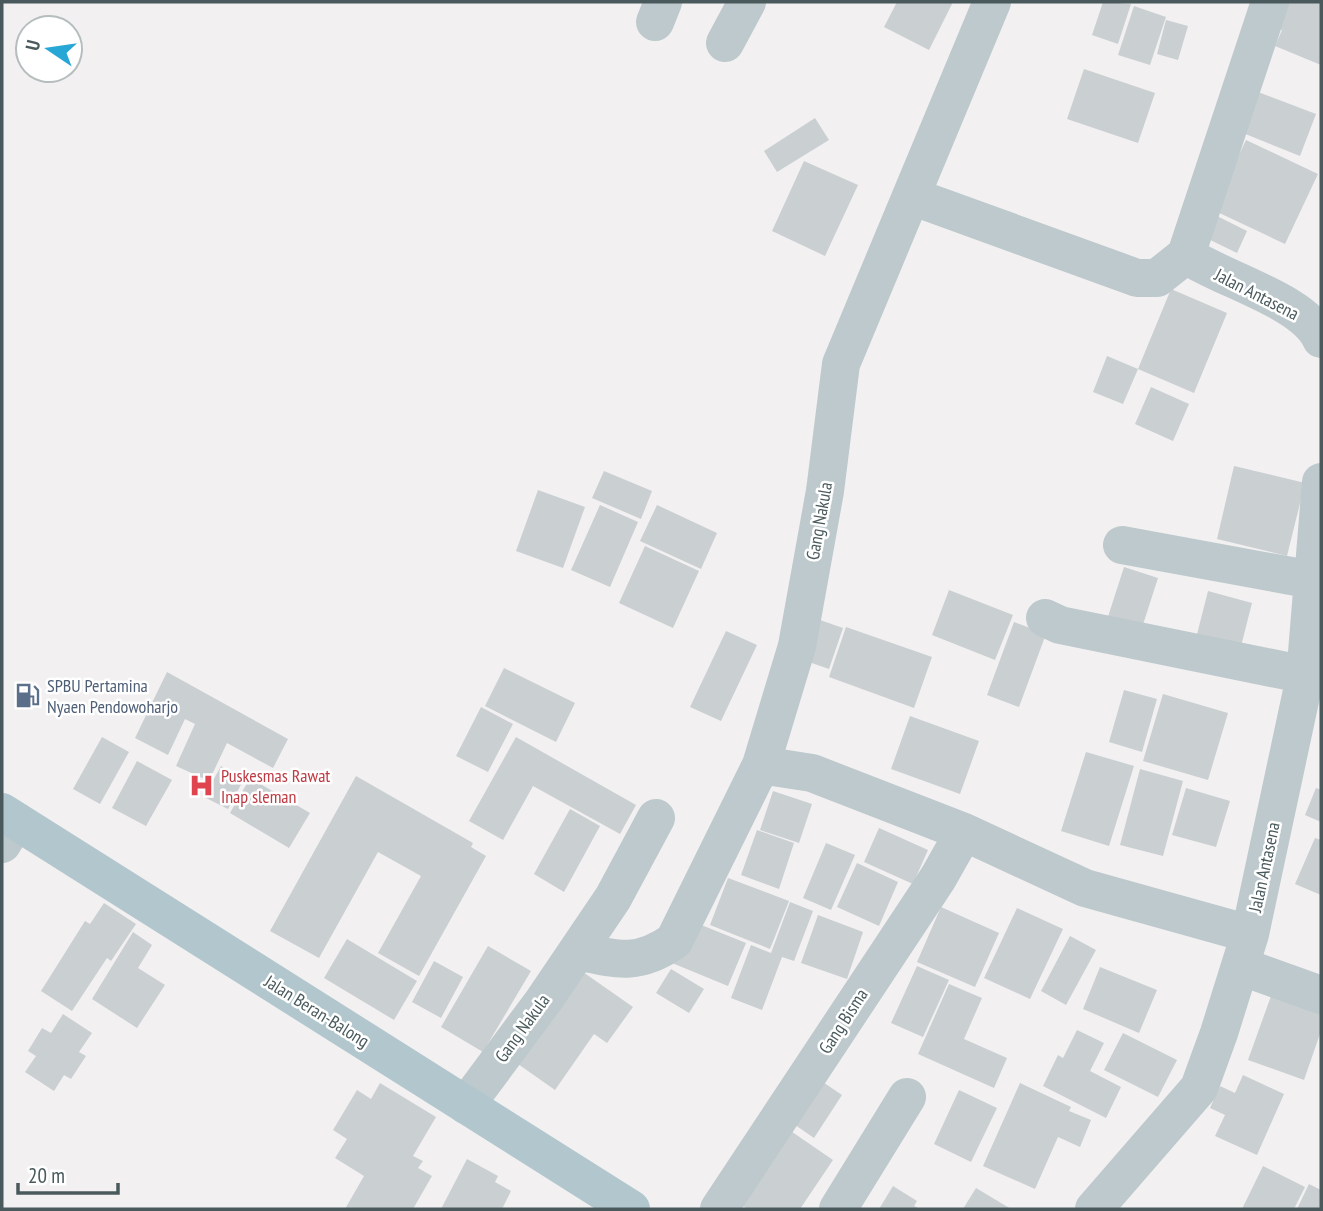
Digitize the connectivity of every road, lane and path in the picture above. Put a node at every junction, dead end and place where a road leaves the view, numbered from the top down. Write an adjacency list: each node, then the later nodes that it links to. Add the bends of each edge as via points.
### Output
1 (747, 2): 4 (street)
2 (992, 2): 5 (street, Gang Nakula)
3 (1270, 2): 6 (street)
4 (725, 43)
5 (911, 196): 6 (street, via 1137,278 1157,278); 13 (street, Gang Nakula, via 841,364 825,491 796,646)
6 (1186, 255): 7 (street, Jalan Antasena, via 1292,309)
7 (1321, 339)
8 (1321, 482): 10 (street, Jalan Antasena)
9 (1122, 545): 10 (street)
10 (1313, 580): 12 (street, Jalan Antasena)
11 (1045, 618): 12 (street, via 1060,625)
12 (1313, 678): 17 (street, Jalan Antasena)
13 (761, 765): 16 (street, via 812,773); 18 (street, Gang Nakula, via 674,941 652,956 616,959)
14 (656, 818): 18 (street, Gang Nakula)
15 (6, 826): 21 (main road, Jalan Beran-Balong)
16 (964, 832): 17 (street, via 1085,888); 23 (street, Gang Bisma)
17 (1245, 950): 19 (street); 25 (street, Jalan Antasena, via 1199,1088)
18 (577, 951): 21 (street, Gang Nakula)
19 (1321, 995)
20 (908, 1097): 24 (street)
21 (466, 1105): 22 (main road, Jalan Beran-Balong)
22 (631, 1209)
23 (719, 1209)
24 (838, 1209)
25 (1094, 1209)

